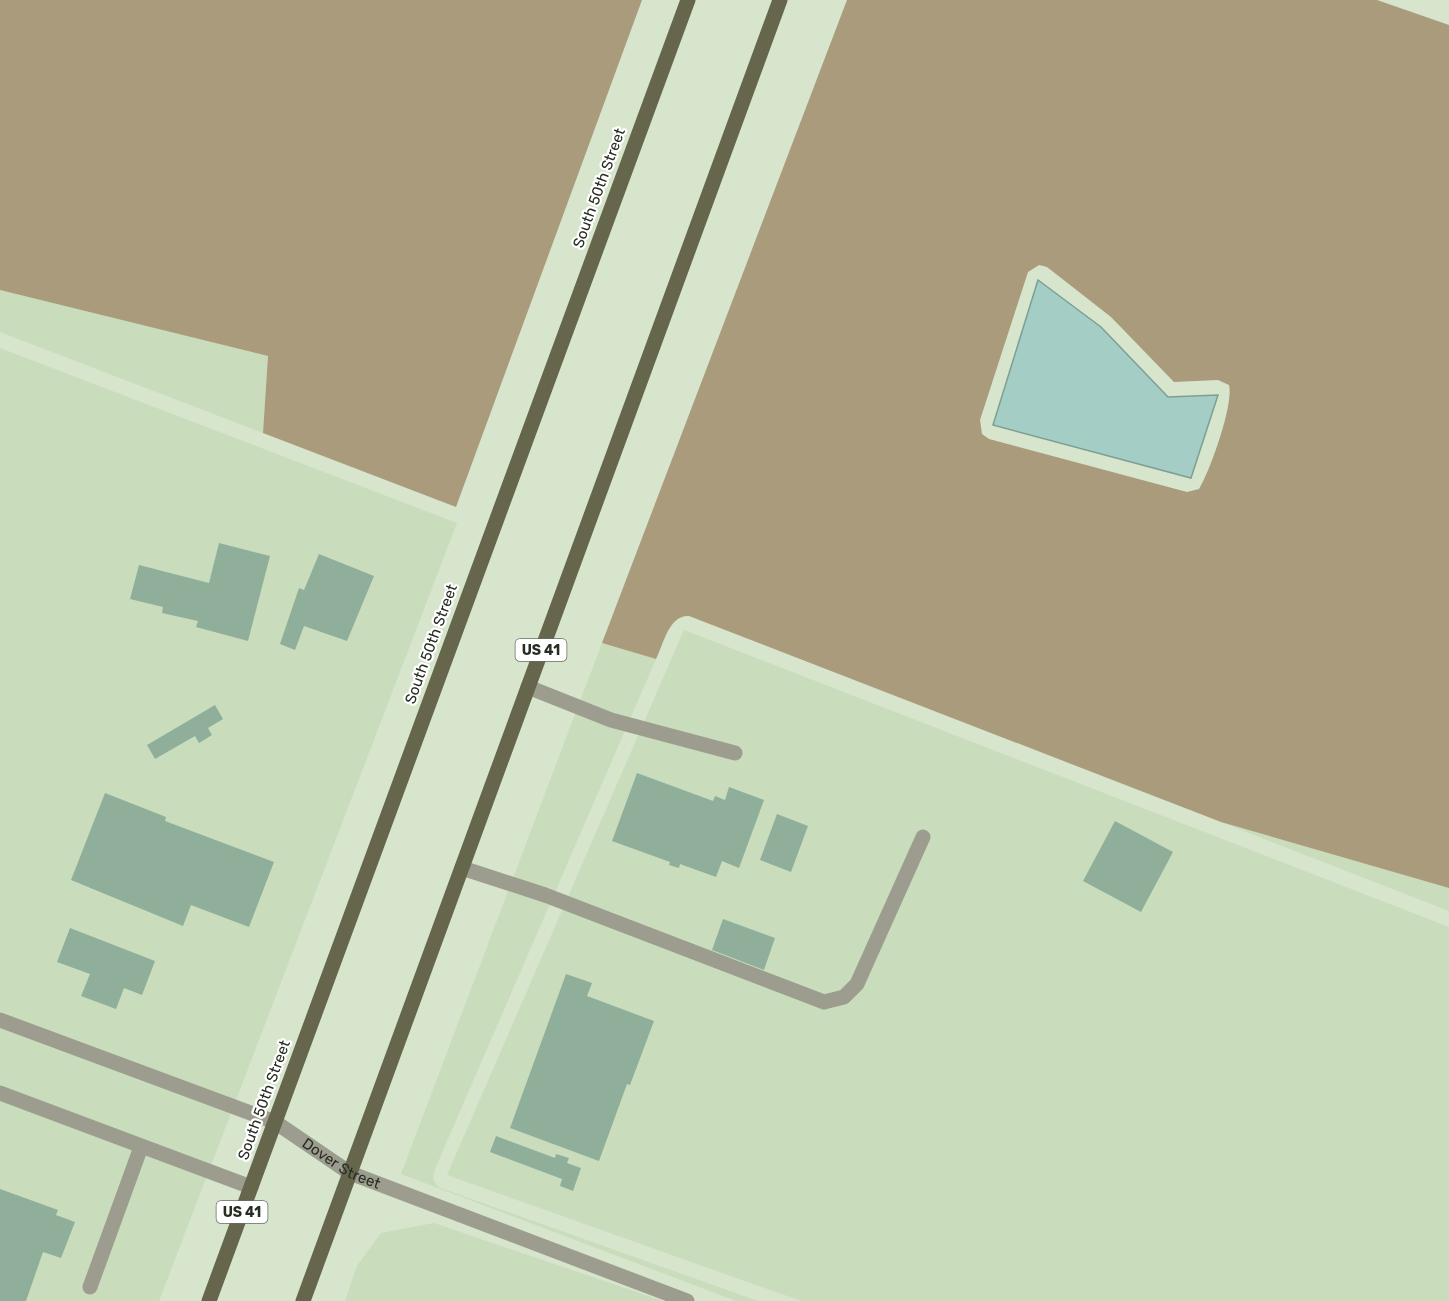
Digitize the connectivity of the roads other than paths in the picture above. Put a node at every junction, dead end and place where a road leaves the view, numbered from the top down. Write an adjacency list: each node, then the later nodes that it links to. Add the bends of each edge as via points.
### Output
1 (688, 0): 9 (main road, South 50th Street / US 41)
2 (780, 0): 3 (main road, US 41)
3 (528, 687): 4 (street, via 611,720); 6 (main road, US 41)
4 (735, 753)
5 (923, 837): 6 (street, via 858,984 844,997 824,1002 545,895)
6 (462, 868): 11 (main road, US 41)
7 (0, 1020): 9 (street, Dover Street)
8 (0, 1093): 10 (street)
9 (275, 1122): 11 (street, Dover Street); 12 (main road, South 50th Street / US 41)
10 (141, 1147): 12 (street); 13 (street)
11 (350, 1173): 15 (main road, US 41); 16 (street, Dover Street)
12 (251, 1187): 14 (main road, South 50th Street / US 41)
13 (90, 1287)
14 (210, 1301)
15 (303, 1301)
16 (687, 1301)

